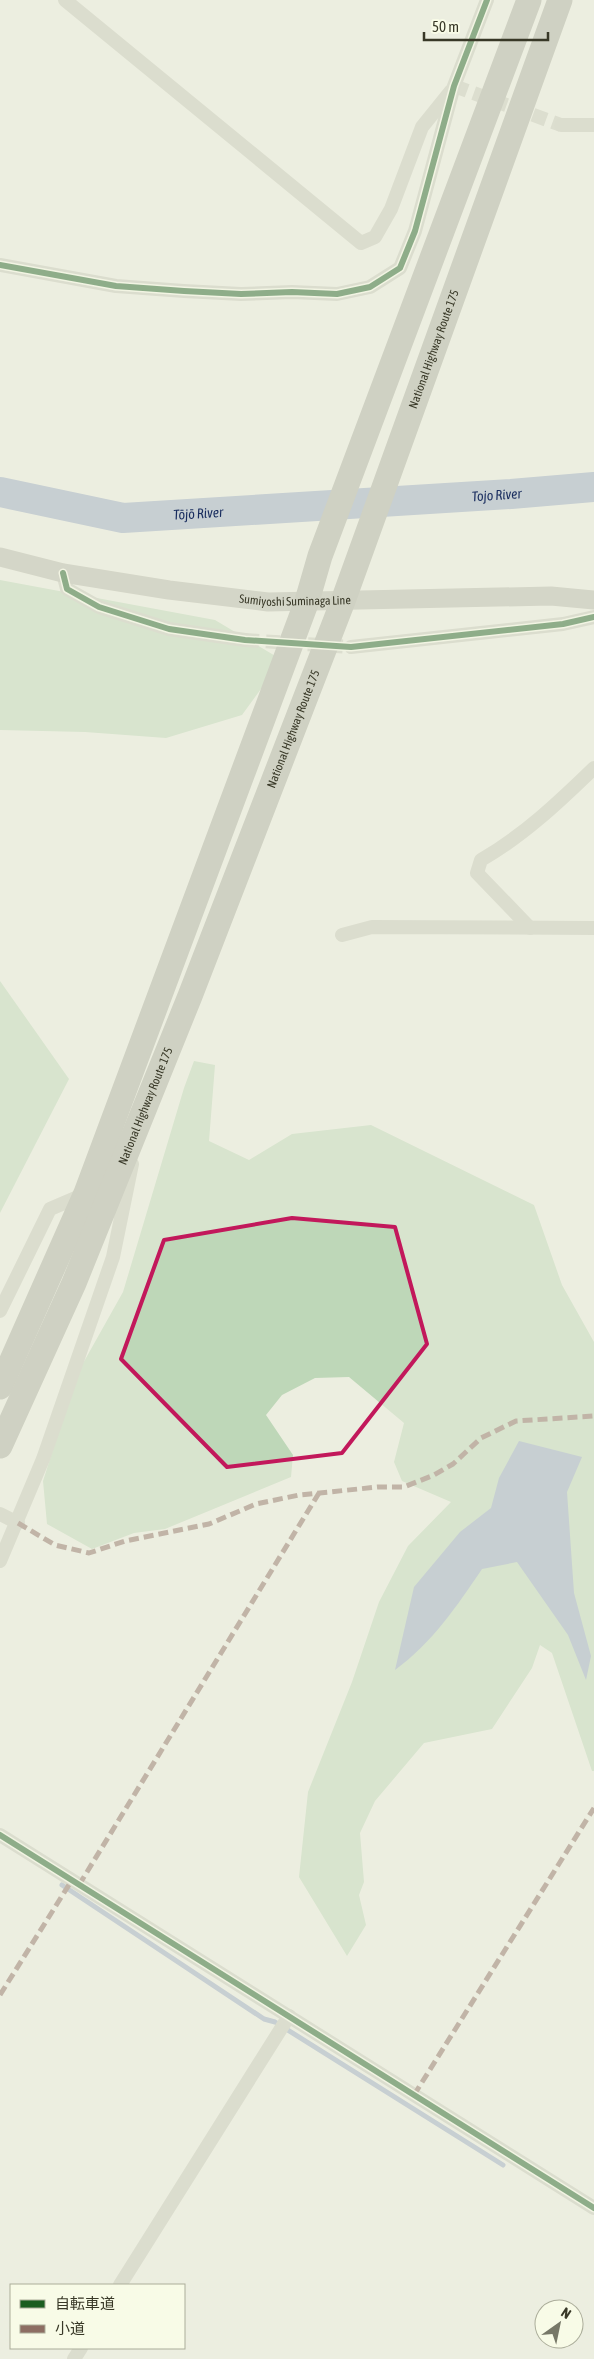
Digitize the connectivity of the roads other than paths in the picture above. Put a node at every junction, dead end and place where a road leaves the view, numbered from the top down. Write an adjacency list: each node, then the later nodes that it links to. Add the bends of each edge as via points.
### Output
1 (66, 0): 5 (street, via 361,243 375,237 391,209 422,127)
2 (487, 0): 5 (street)
3 (529, 0): 13 (highway, National Highway Route 175, via 320,556)
4 (560, 0): 11 (highway, National Highway Route 175)
5 (454, 86): 8 (street, via 415,230 400,268 370,287 337,294 184,291 116,286)
6 (561, 125): 7 (street)
7 (594, 125)
8 (0, 265)
9 (0, 557): 10 (main road, Sumiyoshi Suminaga Line)
10 (63, 573): 13 (main road, Sumiyoshi Suminaga Line, via 268,602); 15 (street, via 67,589 98,607 169,629)
11 (343, 600): 12 (main road, Sumiyoshi Suminaga Line, via 551,596); 13 (main road, Sumiyoshi Suminaga Line); 21 (highway, National Highway Route 175)
12 (594, 600)
13 (307, 601): 22 (highway, National Highway Route 175)
14 (594, 616): 16 (street, via 563,624)
15 (245, 640)
16 (352, 647)
17 (594, 768): 18 (street, via 554,807 481,860 477,873)
18 (530, 928): 19 (street); 20 (street, via 372,927)
19 (594, 928)
20 (342, 935)
21 (143, 1109): 25 (highway, National Highway Route 175, via 74,1283); 27 (street, via 113,1258)
22 (86, 1193): 23 (street, via 50,1209); 24 (highway, National Highway Route 175)
23 (0, 1311)
24 (0, 1387)
25 (0, 1446)
26 (2, 1515): 27 (street)
27 (18, 1523): 28 (street)
28 (0, 1561)
29 (0, 1835): 30 (street)
30 (289, 2016): 31 (street); 32 (street)
31 (594, 2208)
32 (121, 2284)

